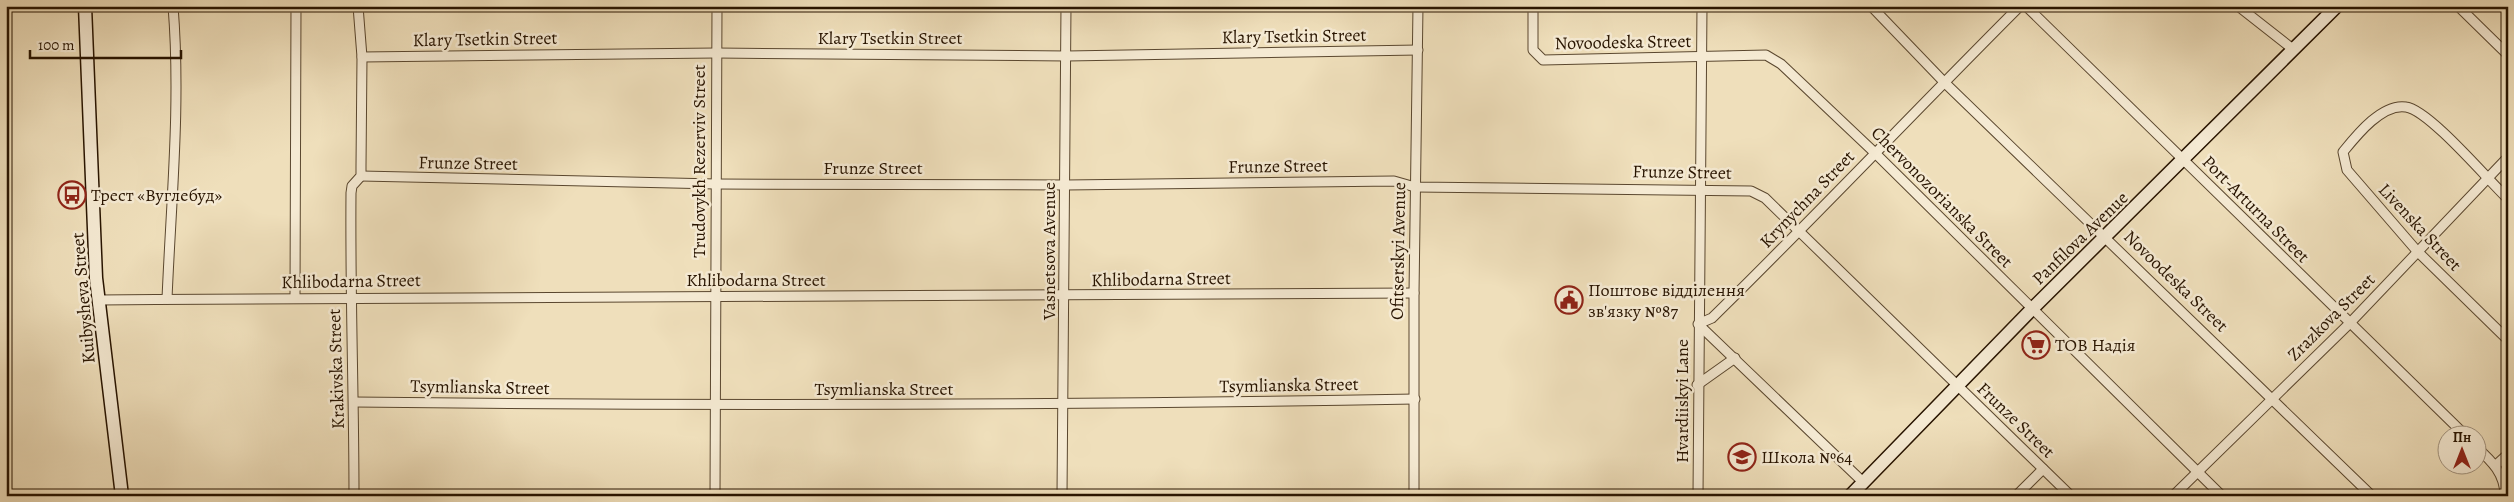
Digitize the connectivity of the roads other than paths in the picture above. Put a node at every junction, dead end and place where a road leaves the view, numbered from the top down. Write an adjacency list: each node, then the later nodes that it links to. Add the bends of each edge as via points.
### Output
1 (84, 6): 42 (main road, Kuibysheva Street)
2 (173, 6): 43 (street, via 177,135)
3 (296, 6): 41 (street)
4 (358, 6): 21 (street, Krakivska Street)
5 (717, 6): 18 (street, Trudovykh Rezerviv Street)
6 (1066, 6): 20 (street, Vasnetsova Avenue)
7 (1418, 6): 16 (street, Ofitserskyi Avenue)
8 (1533, 6): 22 (street, Novoodeska Street, via 1533,50 1543,60)
9 (1702, 6): 22 (street, Hvardiiskyi Lane)
10 (1871, 6): 23 (street, Novoodeska Street)
11 (2020, 6): 23 (street, Krynychna Street)
12 (2026, 6): 26 (street, Port-Arturna Street)
13 (2238, 6): 17 (street)
14 (2337, 6): 17 (main road, Panfilova Avenue)
15 (2458, 6): 19 (street)
16 (1418, 50): 20 (street, Klary Tsetkin Street); 31 (street, Ofitserskyi Avenue)
17 (2294, 50): 26 (main road, Panfilova Avenue)
18 (716, 53): 20 (street, Klary Tsetkin Street); 21 (street, Klary Tsetkin Street); 29 (street, Trudovykh Rezerviv Street)
19 (2508, 55)
20 (1067, 56): 30 (street, Vasnetsova Avenue)
21 (362, 57): 27 (street, Krakivska Street)
22 (1702, 57): 24 (street, Chervonozorianska Street, via 1766,55 1781,64); 32 (street, Hvardiiskyi Lane)
23 (1944, 82): 24 (street, Krynychna Street); 35 (street, Novoodeska Street)
24 (1874, 152): 34 (street, Krynychna Street); 44 (street, Chervonozorianska Street)
25 (2508, 157): 28 (street, Zrazkova Street)
26 (2184, 160): 35 (main road, Panfilova Avenue); 46 (street, Port-Arturna Street)
27 (361, 176): 29 (street, Frunze Street); 39 (street, Krakivska Street, via 352,186 351,193)
28 (2487, 179): 33 (street); 36 (street, Zrazkova Street); 36 (street, Livenska Street, via 2424,115 2406,106 2390,110 2364,126 2343,152 2347,170)
29 (716, 184): 30 (street, Frunze Street); 38 (street, Trudovykh Rezerviv Street)
30 (1066, 184): 31 (street, Frunze Street, via 1394,181); 40 (street, Vasnetsova Avenue)
31 (1415, 187): 32 (street, Frunze Street); 37 (street, Ofitserskyi Avenue)
32 (1701, 188): 34 (street, Frunze Street, via 1744,189 1758,193); 45 (street, Hvardiiskyi Lane)
33 (2508, 199)
34 (1800, 232): 45 (street, Krynychna Street, via 1712,318); 50 (street, Frunze Street)
35 (2107, 237): 44 (main road, Panfilova Avenue); 51 (street, Novoodeska Street)
36 (2417, 251): 46 (street, Zrazkova Street); 47 (street, Livenska Street)
37 (1414, 293): 40 (street, Khlibodarna Street); 52 (street, Ofitserskyi Avenue)
38 (715, 296): 39 (street, Khlibodarna Street); 40 (street, Khlibodarna Street); 55 (street, Trudovykh Rezerviv Street)
39 (350, 297): 41 (street, Khlibodarna Street); 53 (street, Krakivska Street)
40 (1065, 297): 54 (street, Vasnetsova Avenue)
41 (295, 298): 43 (street, Khlibodarna Street)
42 (99, 300): 43 (street, Khlibodarna Street); 64 (main road, Kuibysheva Street)
43 (167, 300)
44 (2032, 309): 50 (main road, Panfilova Avenue); 61 (street, Chervonozorianska Street)
45 (1698, 324): 48 (street); 49 (street, Hvardiiskyi Lane)
46 (2349, 324): 51 (street, Zrazkova Street); 56 (street, Port-Arturna Street)
47 (2508, 340)
48 (1735, 358): 49 (street); 62 (street)
49 (1698, 385): 69 (street, Hvardiiskyi Lane)
50 (1958, 387): 60 (street, Frunze Street); 62 (main road, Panfilova Avenue)
51 (2272, 398): 61 (street, Zrazkova Street); 75 (street, Novoodeska Street)
52 (1415, 399): 54 (street, Tsymlianska Street); 68 (street, Ofitserskyi Avenue)
53 (354, 402): 55 (street, Tsymlianska Street); 65 (street, Krakivska Street)
54 (1063, 405): 55 (street, Tsymlianska Street); 67 (street, Vasnetsova Avenue)
55 (715, 406): 66 (street, Trudovykh Rezerviv Street)
56 (2454, 424)
57 (2508, 454): 59 (street)
58 (2486, 456): 59 (street)
59 (2496, 465): 63 (street)
60 (2043, 469): 71 (street); 72 (street, Frunze Street)
61 (2197, 471): 73 (street, Zrazkova Street); 74 (street, Chervonozorianska Street)
62 (1863, 482): 70 (main road, Panfilova Avenue)
63 (2507, 485): 76 (street)
64 (122, 496)
65 (354, 496)
66 (715, 496)
67 (1062, 496)
68 (1414, 496)
69 (1698, 496)
70 (1850, 496)
71 (2016, 496)
72 (2071, 496)
73 (2173, 496)
74 (2222, 496)
75 (2372, 496)
76 (2505, 496)

